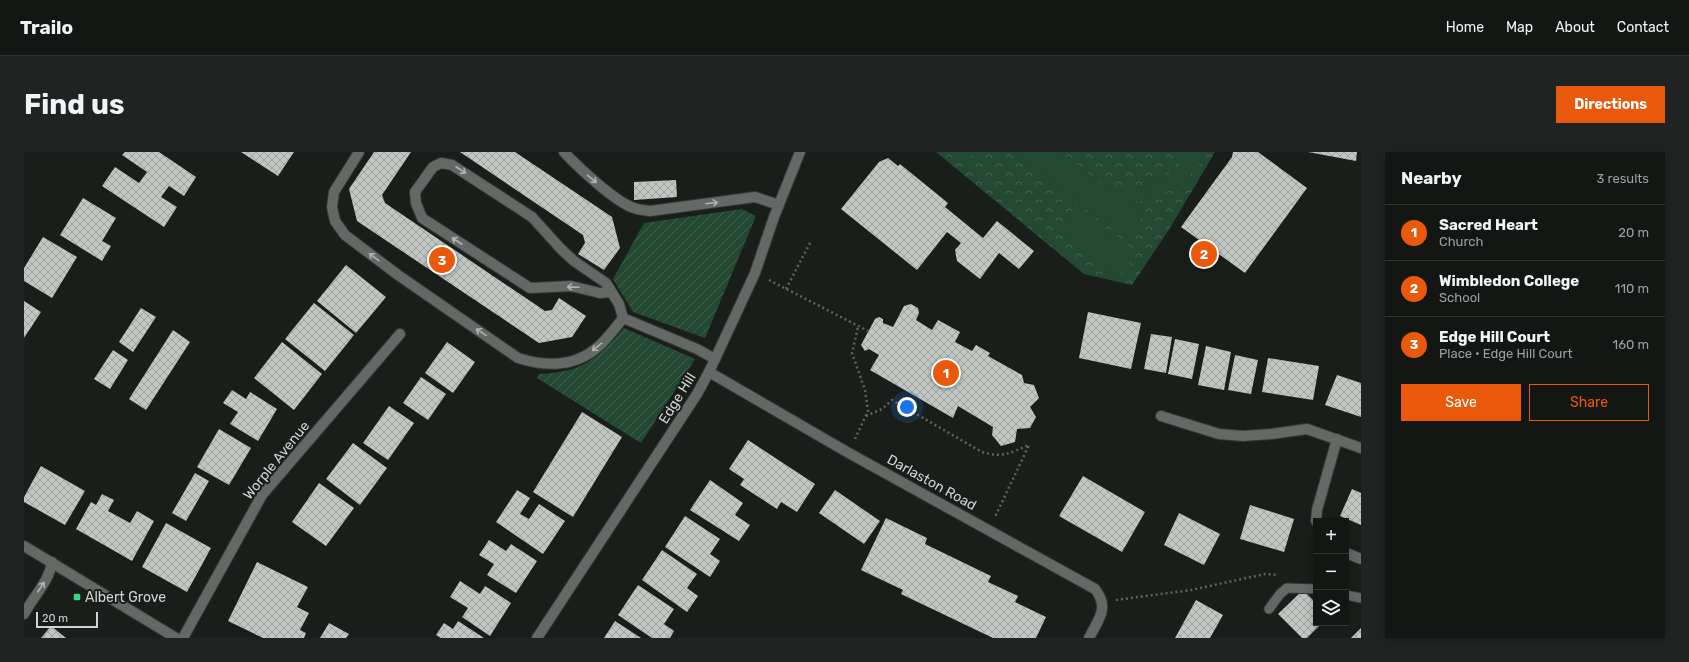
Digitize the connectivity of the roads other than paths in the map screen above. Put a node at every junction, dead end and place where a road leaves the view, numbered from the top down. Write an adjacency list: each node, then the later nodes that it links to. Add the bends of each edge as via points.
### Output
1 (359, 152): 6 (street, one-way to 1, via 599,347 578,359 558,365 534,363 518,358 345,235 335,221 332,207 334,192)
2 (564, 152): 4 (street, one-way to 4, via 607,191 634,208 650,210 755,197)
3 (800, 152): 4 (street, Edge Hill)
4 (779, 205): 8 (street, Edge Hill, via 755,273)
5 (611, 292): 5 (street, one-way to 5, via 600,293 571,286 530,288 422,218 416,204 415,192 433,167 441,163 452,165 532,217 560,249 606,283); 6 (street, via 619,304)
6 (623, 318): 8 (street)
7 (400, 334): 24 (street, Worple Avenue, via 262,495)
8 (716, 359): 9 (street, Edge Hill)
9 (709, 372): 25 (street, Edge Hill); 26 (street, Darlaston Road, via 1095,590 1103,602 1100,618)
10 (1161, 416): 11 (street, via 1219,434 1242,436 1307,429)
11 (1338, 439): 12 (street); 13 (street)
12 (1361, 448)
13 (1316, 518)
14 (24, 546): 17 (street)
15 (1348, 554): 16 (street)
16 (1361, 559)
17 (52, 562): 22 (street, one-way to 17, via 51,569); 23 (street)
18 (1313, 589): 21 (lane, via 1287,588)
19 (1349, 596): 20 (lane)
20 (1361, 598)
21 (1269, 610)
22 (25, 612)
23 (176, 638)
24 (183, 638)
25 (537, 638)
26 (1089, 638)

